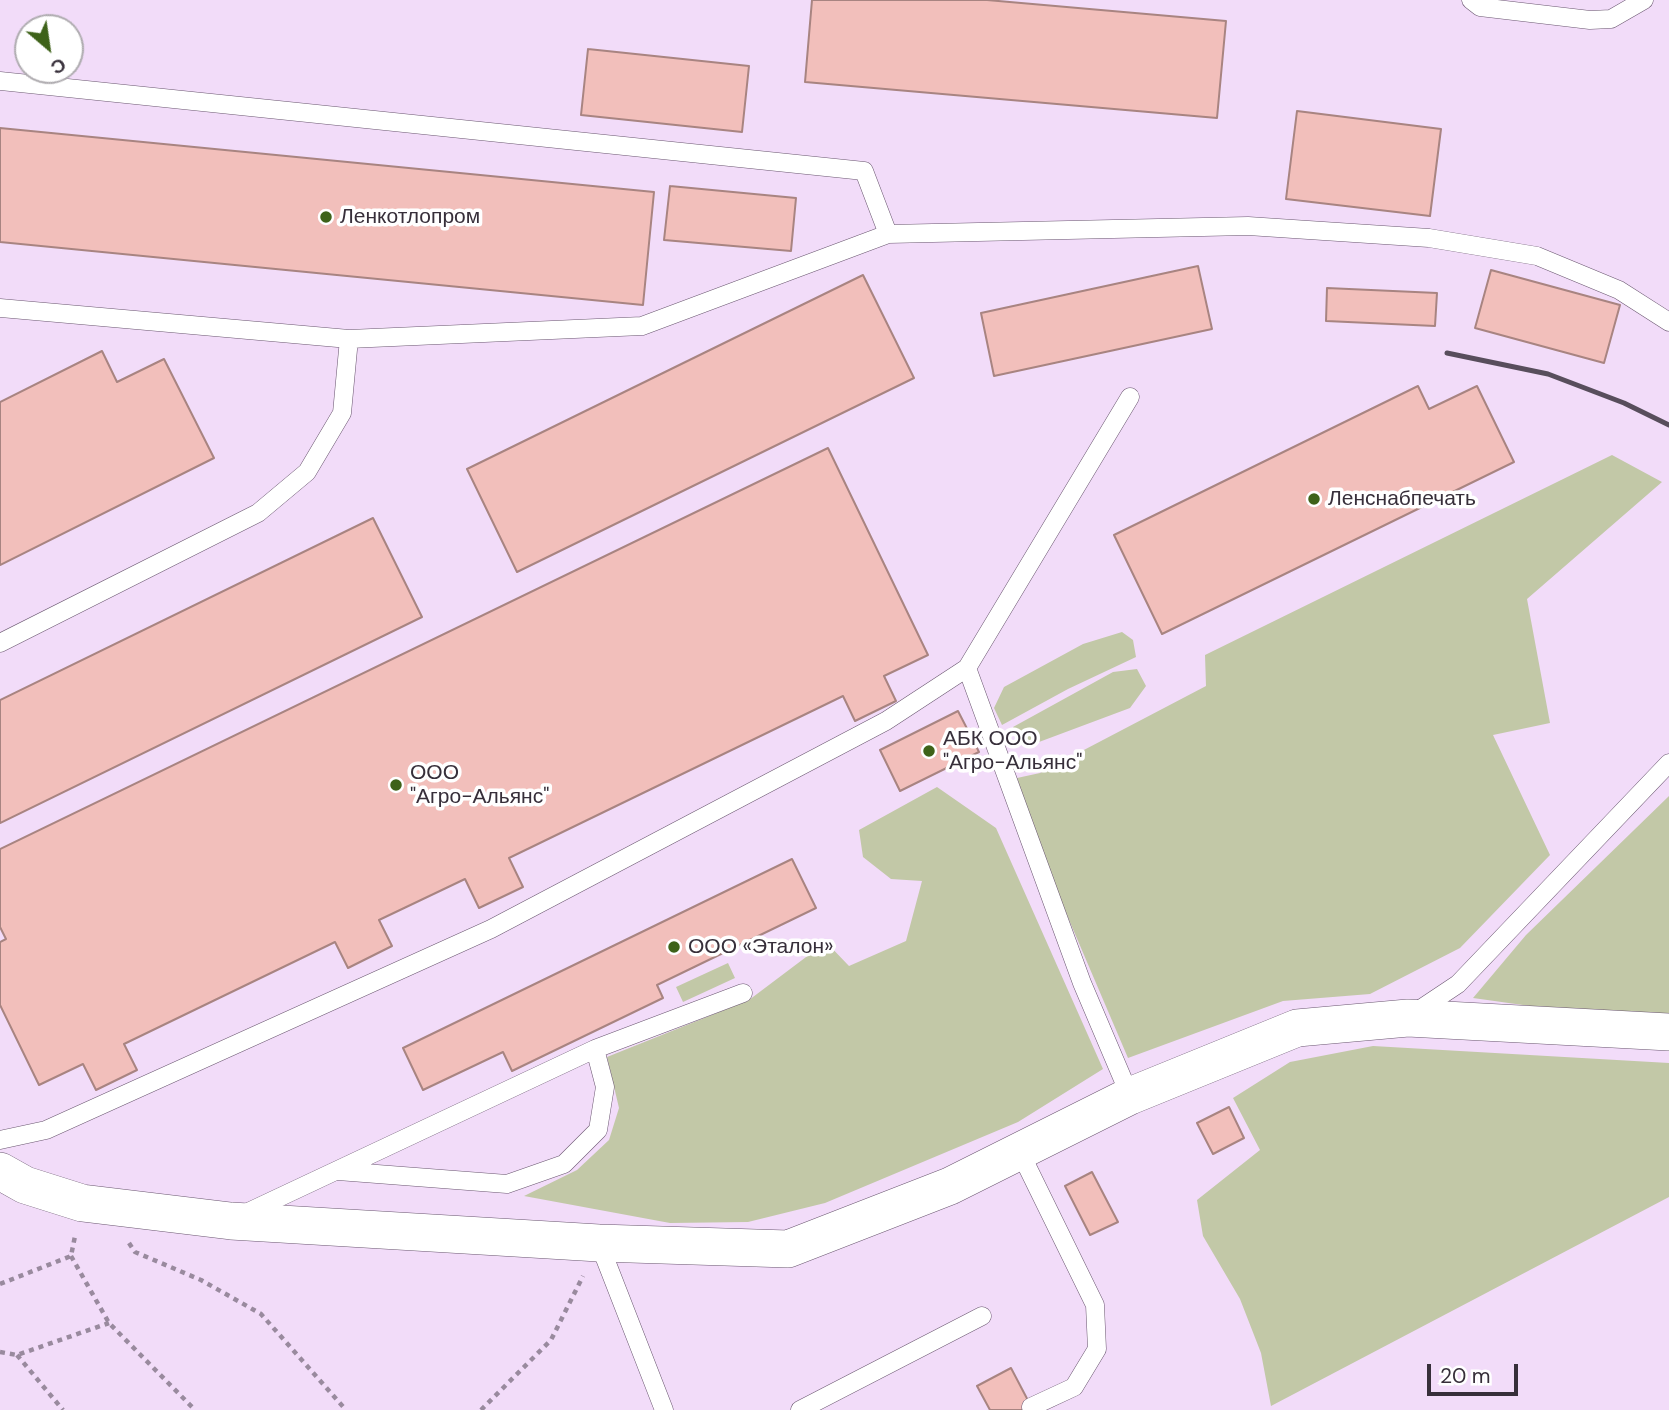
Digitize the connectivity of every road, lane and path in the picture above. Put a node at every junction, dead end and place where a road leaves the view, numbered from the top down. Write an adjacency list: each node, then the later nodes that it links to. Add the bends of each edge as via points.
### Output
1 (1471, 0): 2 (lane, via 1480,7 1590,20 1611,19)
2 (1644, 0)
3 (0, 81): 4 (lane, via 864,171)
4 (888, 234): 6 (lane, via 1248,226 1429,238 1537,257 1619,290); 7 (lane, via 642,326)
5 (0, 308): 7 (lane)
6 (1669, 322)
7 (349, 339): 9 (lane, via 342,413 307,472 258,513)
8 (1130, 397): 10 (lane)
9 (0, 643)
10 (967, 668): 16 (lane, via 1083,983); 17 (lane, via 886,721 491,929 46,1130)
11 (1669, 763): 13 (lane, via 1458,984)
12 (743, 993): 15 (lane)
13 (1408, 1018): 14 (street); 16 (street, via 1297,1028)
14 (1669, 1032)
15 (595, 1049): 20 (lane); 20 (lane, via 605,1087 598,1130 564,1164 507,1184)
16 (1130, 1096): 18 (street)
17 (0, 1140)
18 (1019, 1150): 23 (street, via 950,1186 788,1249); 30 (lane, via 1095,1306 1097,1349 1074,1387)
19 (0, 1171): 21 (street, via 25,1185)
20 (335, 1171): 22 (lane)
21 (92, 1204): 22 (street); 24 (path); 33 (path, via 135,1252 201,1280 261,1314)
22 (231, 1220): 23 (street)
23 (599, 1243): 34 (path, via 551,1340); 35 (lane)
24 (71, 1256): 25 (path); 27 (path)
25 (0, 1284)
26 (982, 1316): 36 (lane)
27 (109, 1323): 29 (path); 32 (path)
28 (0, 1352): 29 (path)
29 (17, 1355): 31 (path)
30 (1031, 1408)
31 (63, 1410)
32 (195, 1410)
33 (346, 1410)
34 (481, 1410)
35 (664, 1410)
36 (800, 1410)

